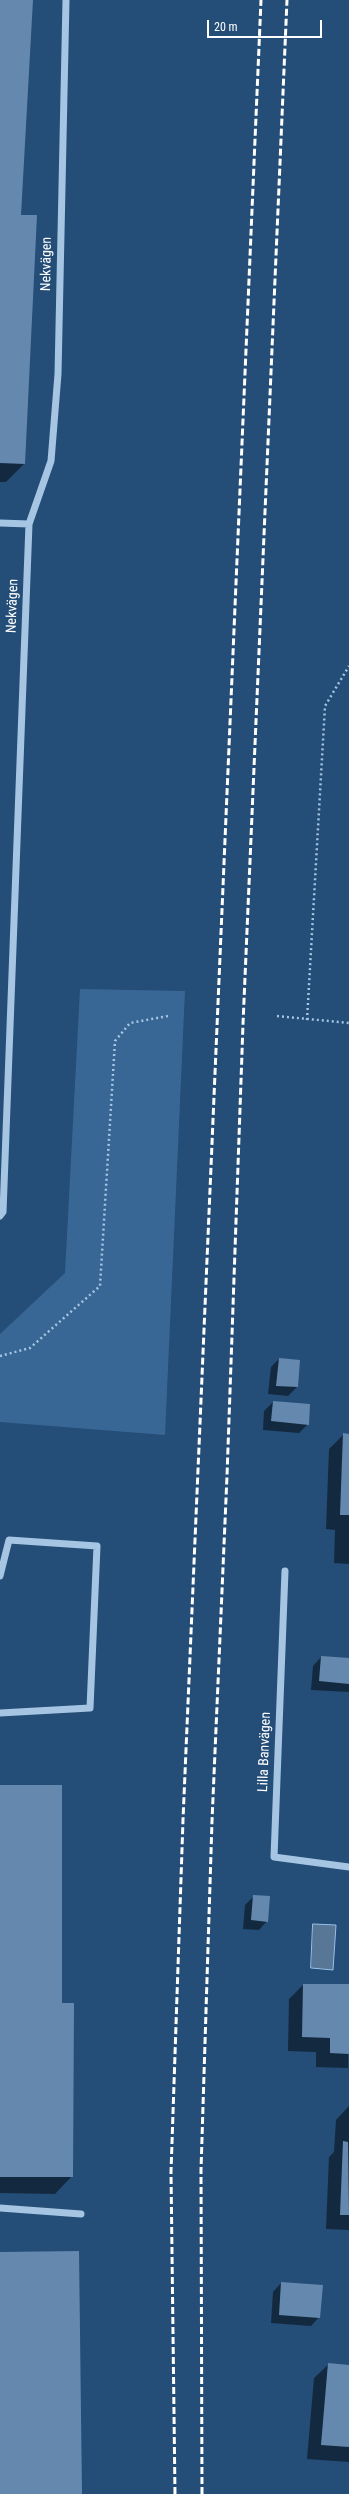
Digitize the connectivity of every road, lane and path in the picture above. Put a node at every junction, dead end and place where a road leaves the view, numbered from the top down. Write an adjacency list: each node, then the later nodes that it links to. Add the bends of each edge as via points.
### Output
1 (66, 0): 3 (street, Nekvägen, via 58,374 51,461)
2 (0, 523): 3 (street)
3 (29, 524): 9 (street, Nekvägen, via 3,1212)
4 (349, 666): 7 (path, via 325,706)
5 (168, 1016): 10 (path, via 130,1023 115,1041 100,1286 30,1348)
6 (277, 1016): 7 (path)
7 (307, 1020): 8 (path)
8 (349, 1023)
9 (0, 1216)
10 (0, 1356)
11 (285, 1572): 14 (street, Lilla Banvägen, via 274,1857)
12 (0, 1576): 13 (street, via 9,1540 97,1546 90,1708)
13 (0, 1713)
14 (349, 1867)
15 (0, 2208): 16 (street)
16 (81, 2214)

